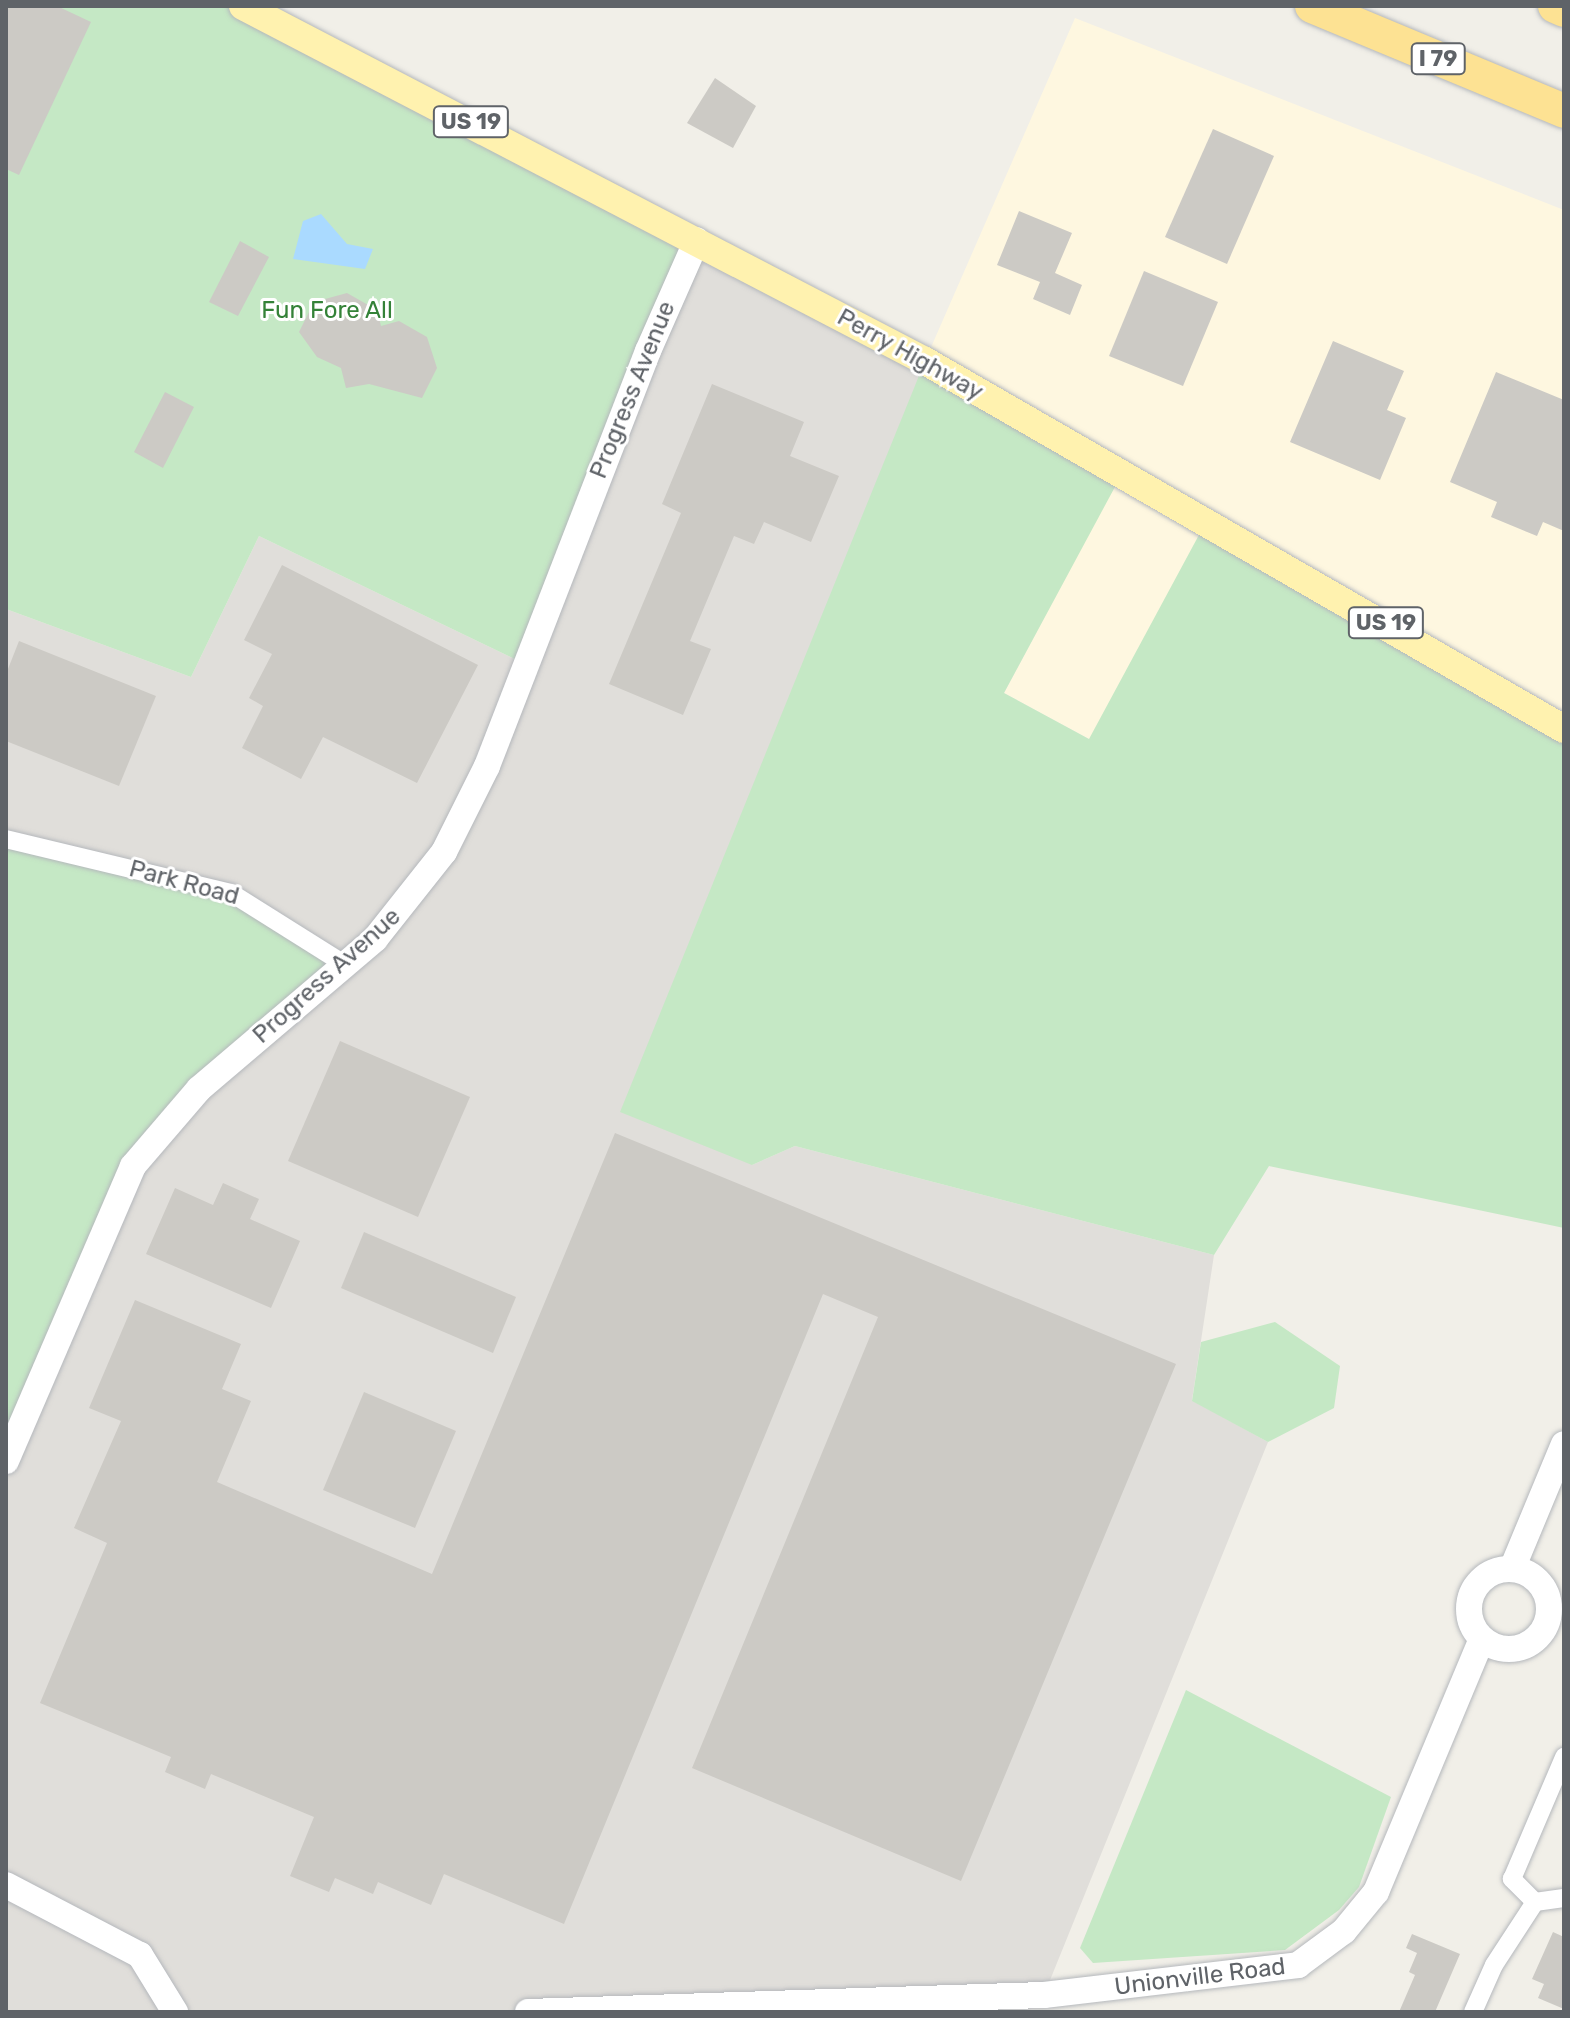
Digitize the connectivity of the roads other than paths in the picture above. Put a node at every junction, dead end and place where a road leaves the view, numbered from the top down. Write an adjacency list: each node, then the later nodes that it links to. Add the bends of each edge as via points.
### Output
1 (243, 6): 6 (main road, Perry Highway / US 19)
2 (1312, 6): 5 (highway, I 79)
3 (1555, 6): 4 (highway)
4 (1564, 10)
5 (1564, 111)
6 (697, 240): 7 (main road, Perry Highway / US 19, via 1148,486); 9 (street, Progress Avenue, via 474,795 429,875)
7 (1564, 729)
8 (6, 839): 9 (street, Park Road, via 231,893)
9 (346, 965): 11 (street, Progress Avenue, via 190,1098 133,1166)
10 (1564, 1444): 12 (street)
11 (6, 1461)
12 (1512, 1569): 13 (street, via 1543,1587); 14 (street, via 1485,1576 1470,1598 1471,1623)
13 (1556, 1612): 14 (street, via 1527,1644 1500,1648)
14 (1482, 1639): 20 (street, Unionville Road, via 1376,1892 1344,1931 1298,1965 1044,1995)
15 (1564, 1757): 18 (street, via 1512,1879)
16 (6, 1885): 19 (street, via 133,1950 158,1978)
17 (1564, 1898): 18 (street)
18 (1535, 1902): 21 (street, via 1494,1965)
19 (175, 2012)
20 (528, 2012)
21 (1473, 2012)

